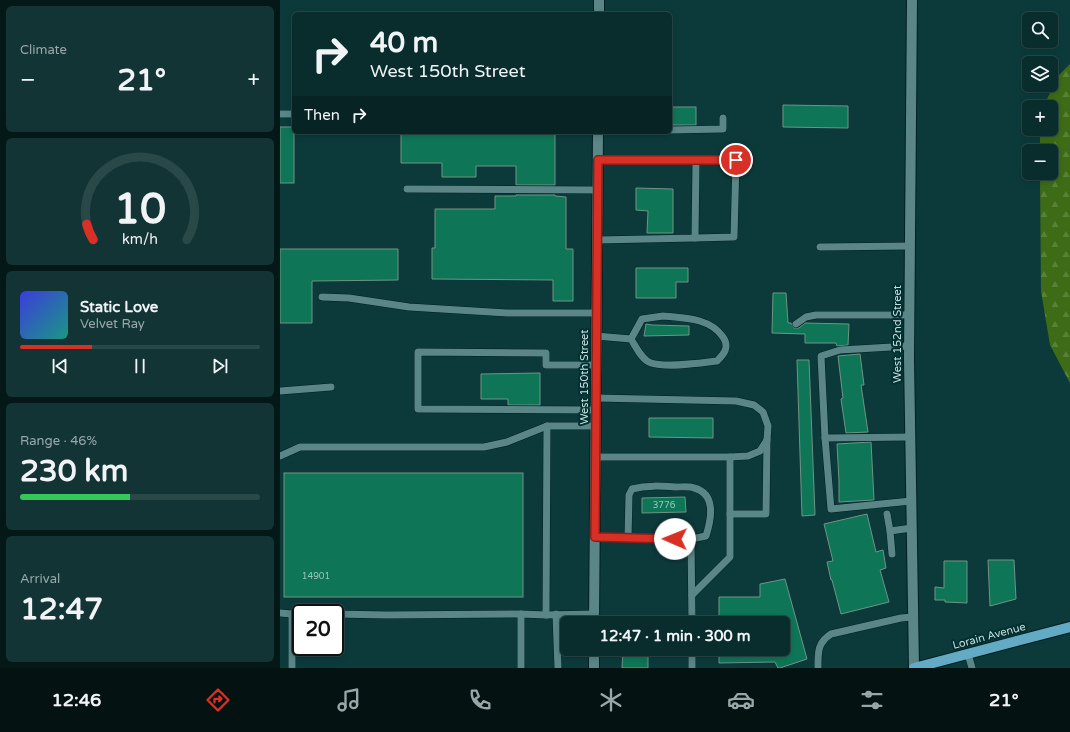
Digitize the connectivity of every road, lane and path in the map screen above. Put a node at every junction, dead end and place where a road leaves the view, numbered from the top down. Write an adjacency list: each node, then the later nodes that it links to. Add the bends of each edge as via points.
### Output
1 (599, 0): 3 (street)
2 (912, 0): 15 (street, West 152nd Street)
3 (599, 12)
4 (280, 114): 5 (lane)
5 (292, 114)
6 (723, 118): 7 (lane, via 723,129)
7 (672, 130)
8 (598, 134): 9 (street, West 150th Street)
9 (598, 160): 10 (lane); 12 (street, West 150th Street)
10 (696, 161): 13 (lane); 13 (lane, via 736,160 734,237)
11 (407, 189): 12 (lane)
12 (597, 190): 14 (street, West 150th Street)
13 (695, 238): 14 (lane)
14 (597, 240): 18 (street, West 150th Street)
15 (910, 246): 16 (lane); 19 (street, West 152nd Street)
16 (820, 247)
17 (322, 297): 18 (lane, via 349,298 409,307 507,313)
18 (596, 313): 21 (street, West 150th Street)
19 (909, 314): 20 (lane, via 816,315 806,316); 23 (street, West 152nd Street)
20 (796, 324)
21 (596, 336): 22 (lane); 24 (street, West 150th Street)
22 (631, 340): 22 (lane, via 639,353 650,363 669,365 717,362 725,354 726,342 719,331 706,322 663,316 642,318)
23 (909, 346): 31 (street, West 152nd Street); 32 (lane, via 840,350 821,356)
24 (596, 365): 27 (street, West 150th Street); 28 (lane, via 546,365 546,353 418,352 418,409)
25 (332, 387): 26 (lane)
26 (280, 391)
27 (596, 398): 28 (street, West 150th Street); 33 (lane, via 736,401 754,405 763,412 768,426)
28 (596, 410): 30 (street, West 150th Street)
29 (547, 426): 30 (lane); 34 (lane, via 507,442 484,447 300,447); 52 (lane)
30 (596, 426): 35 (street, West 150th Street)
31 (910, 436): 32 (lane); 37 (street, West 152nd Street)
32 (825, 438): 37 (lane, via 831,509)
33 (767, 440): 36 (lane, via 760,451 748,456); 38 (lane, via 766,514)
34 (280, 456)
35 (595, 457): 36 (lane); 42 (street, West 150th Street)
36 (730, 457): 38 (lane)
37 (911, 501): 40 (street, West 152nd Street)
38 (730, 514): 46 (lane, via 730,556)
39 (887, 514): 41 (lane)
40 (912, 528): 41 (lane); 56 (street, West 152nd Street)
41 (890, 531): 45 (lane)
42 (595, 537): 43 (lane); 54 (street, West 150th Street)
43 (628, 538): 44 (lane); 44 (lane, via 629,495 632,489 656,486 694,487 707,496 711,514 706,536)
44 (691, 540): 46 (lane)
45 (892, 554)
46 (692, 594): 55 (lane)
47 (280, 613): 48 (lane)
48 (292, 614)
49 (344, 614): 50 (lane)
50 (521, 614): 52 (lane); 63 (lane)
51 (556, 614): 52 (lane); 53 (lane); 64 (lane)
52 (546, 615)
53 (575, 616)
54 (594, 616)
55 (692, 616)
56 (913, 617): 67 (lane, via 831,634 820,645); 68 (street, West 152nd Street)
57 (1070, 627): 58 (main road, Lorain Avenue)
58 (968, 654): 68 (main road, Lorain Avenue); 69 (lane)
59 (292, 656): 62 (lane)
60 (594, 656): 65 (street)
61 (692, 656): 66 (lane)
62 (292, 668)
63 (521, 668)
64 (558, 668)
65 (594, 668)
66 (692, 668)
67 (818, 668)
68 (914, 668)
69 (972, 668)

